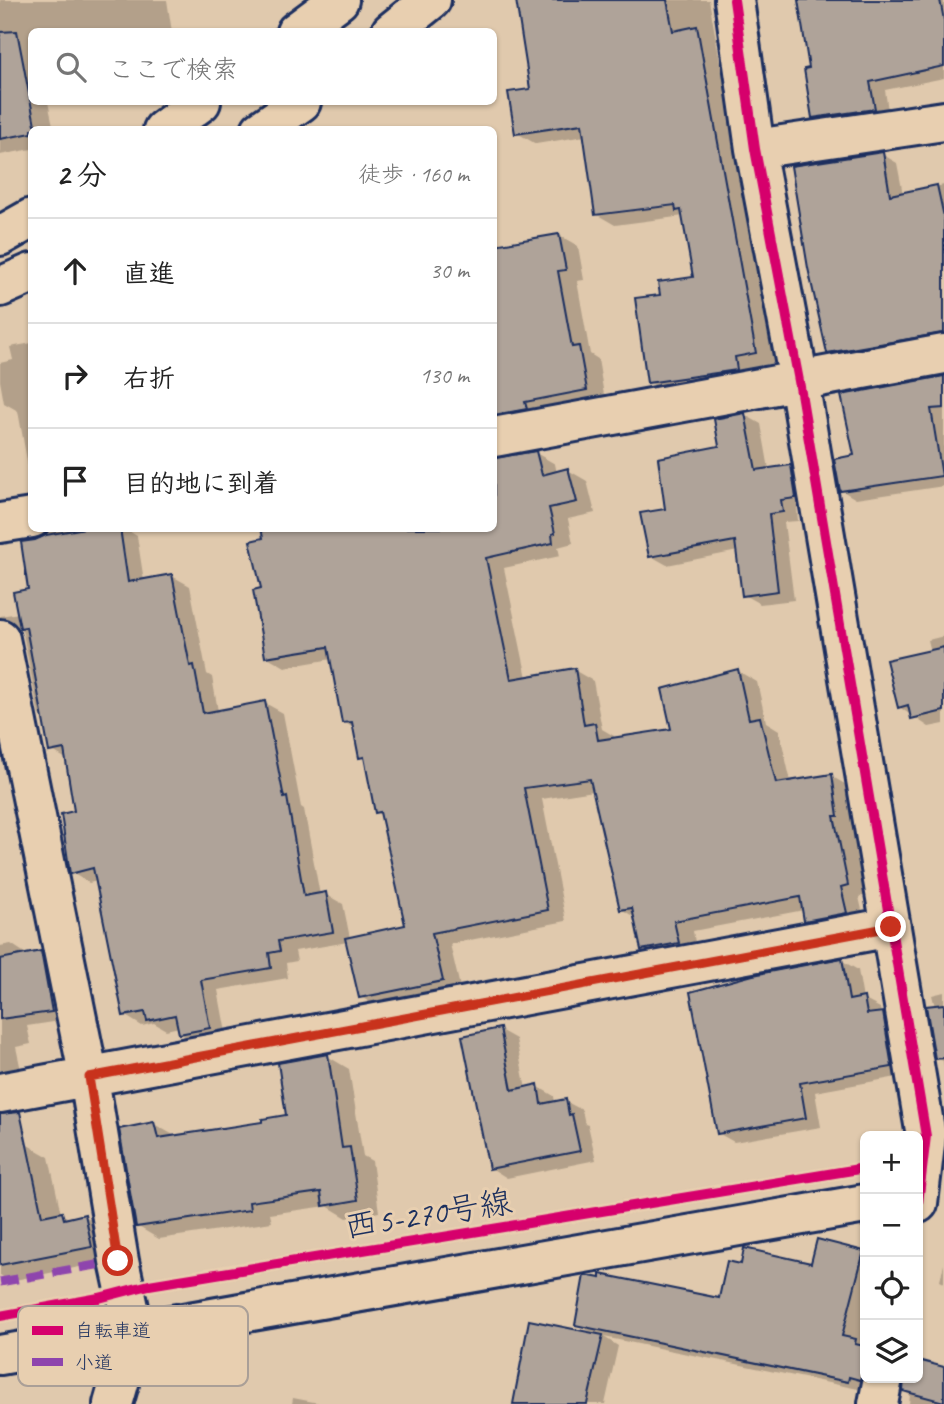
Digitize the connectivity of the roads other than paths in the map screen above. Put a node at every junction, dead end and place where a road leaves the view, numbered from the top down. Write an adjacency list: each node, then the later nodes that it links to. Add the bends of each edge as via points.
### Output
1 (339, 0): 4 (main road)
2 (431, 0): 5 (main road)
3 (734, 0): 11 (main road)
4 (301, 28)
5 (396, 28)
6 (197, 105): 9 (main road)
7 (298, 105): 10 (main road)
8 (944, 121): 11 (main road)
9 (168, 126)
10 (267, 126)
11 (755, 149): 17 (main road)
12 (28, 220): 13 (main road)
13 (0, 236)
14 (28, 275): 15 (main road)
15 (0, 287)
16 (944, 354): 17 (main road)
17 (799, 381): 18 (main road); 22 (main road)
18 (497, 436)
19 (28, 519): 20 (main road)
20 (0, 523)
21 (0, 639): 23 (main road)
22 (891, 927): 23 (main road); 25 (main road)
23 (89, 1077): 24 (main road); 28 (main road)
24 (0, 1093)
25 (935, 1133): 26 (main road)
26 (925, 1195)
27 (860, 1205): 29 (main road)
28 (128, 1306)
29 (248, 1311)
30 (18, 1352): 31 (main road)
31 (0, 1355)
32 (882, 1383): 35 (main road)
33 (118, 1386): 34 (main road)
34 (113, 1404)
35 (878, 1404)

